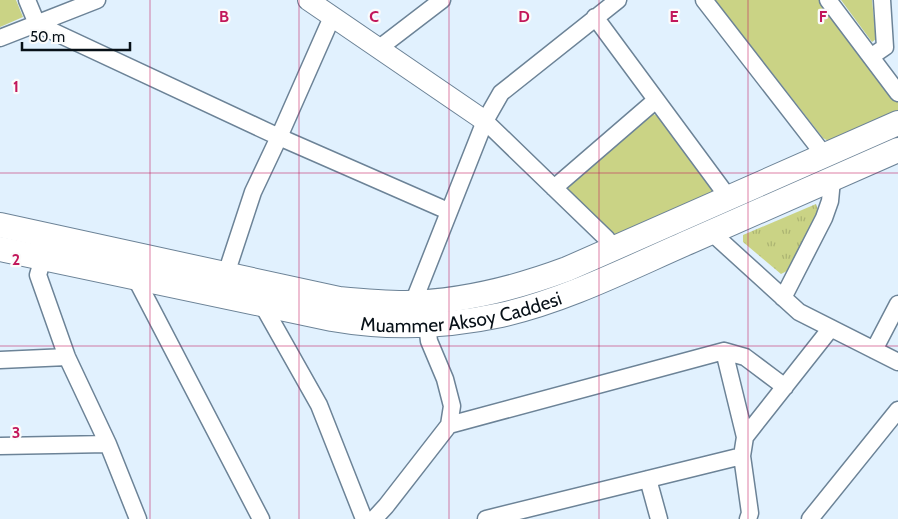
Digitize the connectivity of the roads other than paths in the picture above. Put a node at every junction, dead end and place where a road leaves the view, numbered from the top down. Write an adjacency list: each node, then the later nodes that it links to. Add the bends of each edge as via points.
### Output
1 (27, 0): 11 (street)
2 (97, 0): 11 (street)
3 (308, 0): 9 (street)
4 (442, 0): 13 (street)
5 (618, 0): 10 (street)
6 (704, 0): 21 (street)
7 (828, 0): 14 (street)
8 (882, 0): 14 (street, via 885,47)
9 (332, 17): 13 (street); 19 (street)
10 (595, 17): 16 (street); 17 (street, via 501,93)
11 (37, 24): 12 (street); 19 (street)
12 (0, 38)
13 (378, 49): 17 (street)
14 (872, 56): 15 (street)
15 (898, 93)
16 (656, 100): 23 (street); 24 (street)
17 (485, 121): 23 (street); 25 (street)
18 (898, 123): 21 (main road)
19 (279, 137): 25 (street); 31 (street, via 253,192)
20 (898, 150): 22 (main road, Muammer Aksoy Caddesi)
21 (825, 156): 24 (main road)
22 (832, 180): 27 (main road, Muammer Aksoy Caddesi); 33 (street, via 824,218)
23 (554, 188): 29 (street, via 607,240)
24 (728, 197): 29 (main road)
25 (448, 211): 34 (street)
26 (0, 225): 31 (main road)
27 (711, 232): 33 (street); 37 (main road, Muammer Aksoy Caddesi, via 527,308 470,321)
28 (0, 249): 30 (main road, Muammer Aksoy Caddesi)
29 (609, 250): 34 (main road, via 567,269 520,284 460,297)
30 (43, 258): 32 (main road, Muammer Aksoy Caddesi); 41 (street, via 38,276)
31 (226, 274): 34 (main road, via 339,299)
32 (134, 277): 35 (main road, Muammer Aksoy Caddesi); 54 (street)
33 (783, 298): 38 (street, via 799,312)
34 (413, 302): 37 (street, via 415,310)
35 (262, 304): 37 (main road, Muammer Aksoy Caddesi, via 365,324); 55 (street, via 319,405)
36 (898, 304): 39 (street)
37 (427, 324): 46 (street, via 429,341 452,406)
38 (832, 328): 39 (street); 44 (street)
39 (874, 350): 43 (street)
40 (724, 351): 44 (street, via 745,357); 46 (street); 47 (street)
41 (67, 357): 42 (street); 48 (street)
42 (0, 360)
43 (898, 362)
44 (786, 387): 47 (street)
45 (898, 410): 60 (street)
46 (449, 425): 56 (street)
47 (745, 437): 50 (street)
48 (108, 444): 49 (street); 53 (street)
49 (0, 446)
50 (742, 456): 51 (street); 59 (street, via 750,513)
51 (648, 479): 52 (street); 58 (street)
52 (549, 511): 57 (street)
53 (138, 519)
54 (261, 519)
55 (364, 519)
56 (374, 519)
57 (486, 519)
58 (659, 519)
59 (748, 519)
60 (810, 519)

